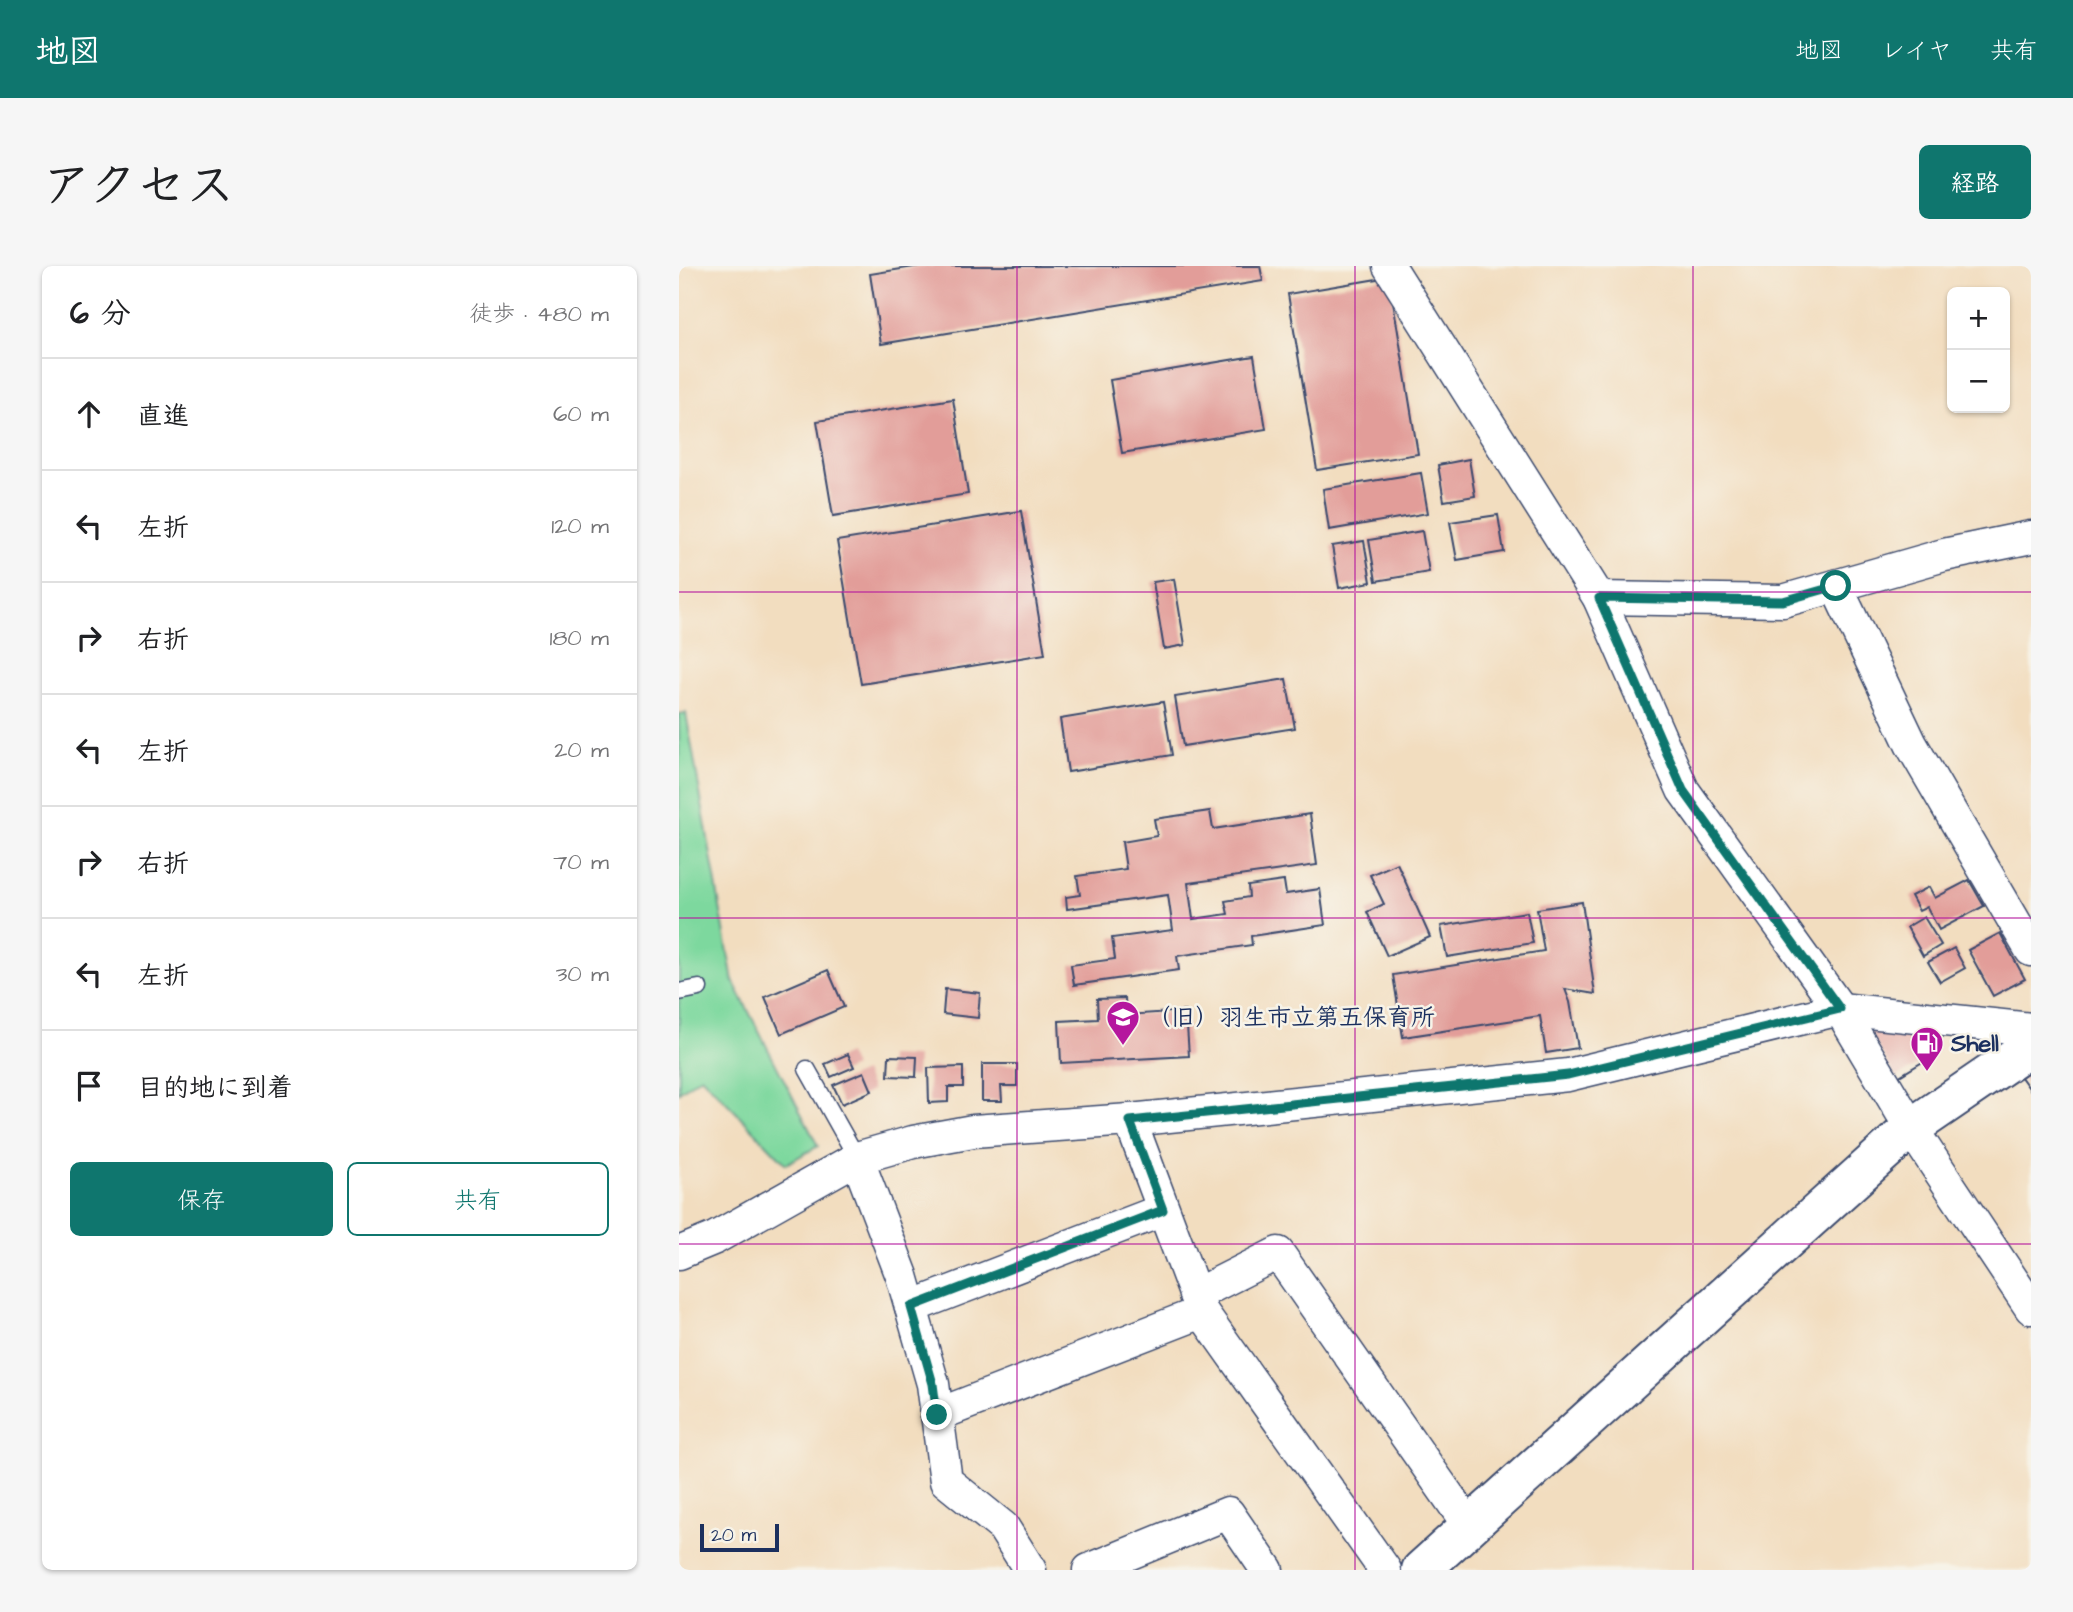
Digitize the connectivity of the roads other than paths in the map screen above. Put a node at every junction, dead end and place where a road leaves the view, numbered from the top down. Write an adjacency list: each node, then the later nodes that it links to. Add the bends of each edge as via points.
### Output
1 (1389, 266): 4 (street)
2 (2031, 537): 3 (street, via 1944,555)
3 (1836, 586): 4 (street, via 1783,601); 5 (street, via 1911,744)
4 (1599, 598): 8 (street, via 1683,790)
5 (2031, 950)
6 (698, 988): 7 (lane)
7 (679, 992)
8 (1840, 1009): 9 (street); 12 (street, via 1568,1075); 13 (street)
9 (2031, 1028)
10 (2031, 1046): 13 (street)
11 (807, 1069): 14 (lane)
12 (1130, 1121): 14 (street, via 973,1131); 15 (street)
13 (1911, 1128): 19 (street); 21 (street)
14 (857, 1158): 16 (street, via 715,1238); 18 (street)
15 (1163, 1210): 17 (street); 18 (street)
16 (679, 1253)
17 (1198, 1303): 20 (street); 21 (street, via 1278,1253); 26 (street)
18 (911, 1307): 20 (street)
19 (2031, 1308)
20 (937, 1415): 23 (street, via 946,1481 1003,1527)
21 (1470, 1527): 27 (street)
22 (1139, 1561): 24 (street); 25 (street, via 1228,1513)
23 (1030, 1570)
24 (1089, 1570)
25 (1267, 1570)
26 (1385, 1570)
27 (1422, 1570)

